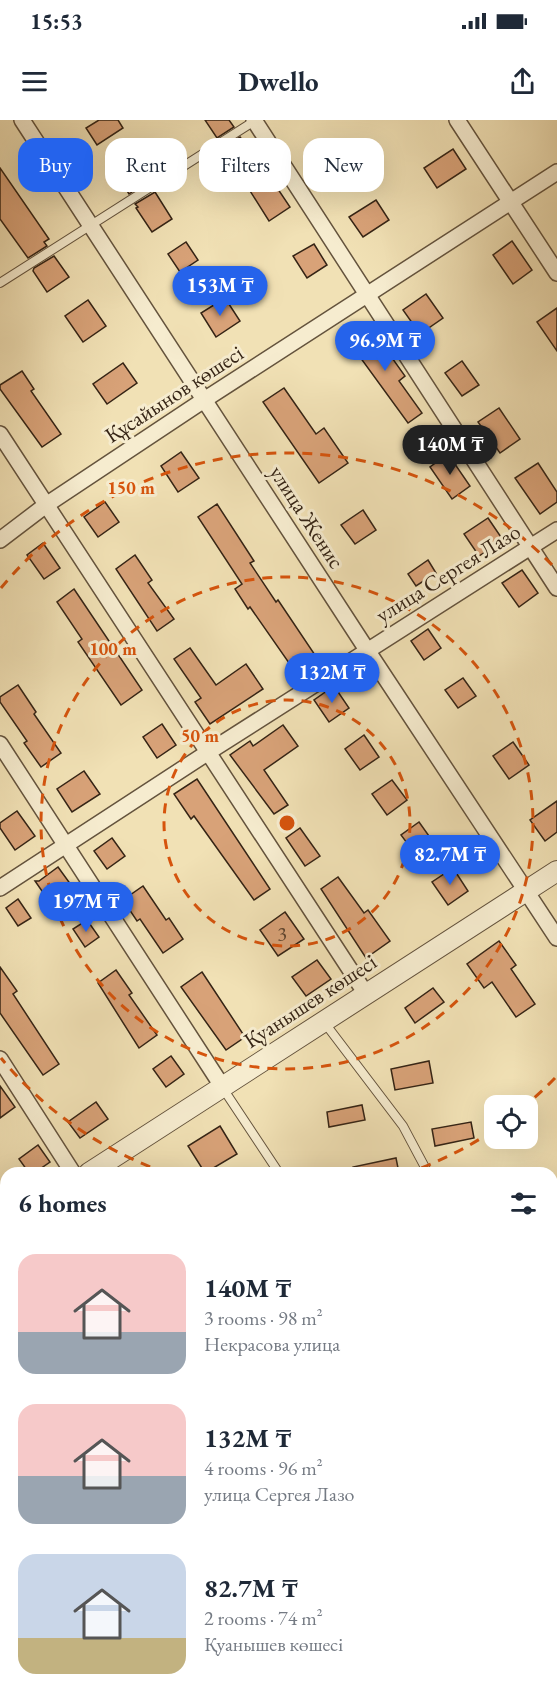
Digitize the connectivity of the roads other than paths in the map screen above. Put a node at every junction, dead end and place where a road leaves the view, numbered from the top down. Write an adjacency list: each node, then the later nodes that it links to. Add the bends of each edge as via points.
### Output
1 (22, 120): 6 (street, улица Женис)
2 (255, 120): 6 (lane); 9 (street)
3 (457, 120): 5 (street)
4 (557, 172): 5 (street, Құсайынов көшесі)
5 (511, 202): 7 (street); 9 (street, Құсайынов көшесі)
6 (90, 225): 8 (lane); 10 (street, улица Женис)
7 (557, 273)
8 (0, 283)
9 (366, 296): 10 (street, Құсайынов көшесі); 15 (street)
10 (204, 400): 12 (street, Құсайынов көшесі); 17 (street, улица Женис)
11 (0, 434): 12 (street)
12 (46, 505): 14 (street, Құсайынов көшесі); 19 (street)
13 (557, 530): 15 (street, улица Сергея Лазо)
14 (0, 540)
15 (531, 548): 16 (street); 17 (street, улица Сергея Лазо)
16 (557, 588)
17 (367, 650): 19 (street, улица Сергея Лазо); 23 (street, улица Женис)
18 (0, 744): 20 (street)
19 (207, 753): 20 (street, улица Сергея Лазо); 25 (street)
20 (66, 845): 22 (street, улица Сергея Лазо); 28 (street)
21 (557, 871): 23 (street, Қуанышев көшесі)
22 (0, 888)
23 (526, 891): 24 (street, улица Женис); 25 (street, Қуанышев көшесі)
24 (557, 938)
25 (366, 994): 26 (street, Қуанышев көшесі)
26 (323, 1021): 28 (street, Қуанышев көшесі); 32 (lane, via 403,1126)
27 (0, 1059): 29 (street)
28 (222, 1086): 30 (street, Қуанышев көшесі); 31 (lane)
29 (69, 1167)
30 (98, 1167)
31 (275, 1167)
32 (425, 1167)

